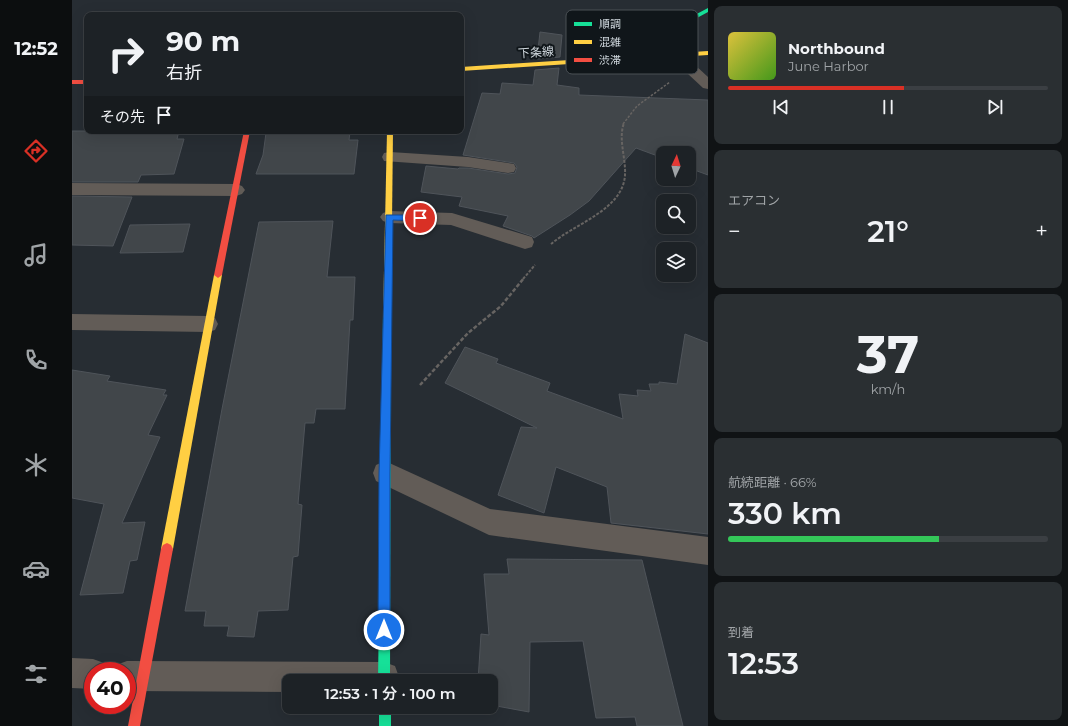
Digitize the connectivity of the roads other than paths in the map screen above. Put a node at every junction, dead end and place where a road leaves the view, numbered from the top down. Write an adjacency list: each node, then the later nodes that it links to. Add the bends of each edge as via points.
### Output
1 (708, 10): 2 (street)
2 (698, 15)
3 (708, 53): 4 (street, 下条線)
4 (698, 54)
5 (566, 62): 6 (street, 下条線)
6 (464, 69)
7 (696, 74): 10 (street)
8 (72, 82): 9 (street)
9 (84, 82)
10 (708, 85)
11 (246, 134): 16 (street)
12 (390, 134): 13 (street)
13 (390, 157): 14 (street, via 468,162); 17 (street)
14 (508, 168)
15 (72, 189): 16 (street)
16 (236, 190): 20 (street)
17 (389, 217): 18 (street, via 452,219); 21 (street)
18 (525, 242)
19 (72, 322): 20 (street)
20 (208, 324): 23 (street)
21 (384, 473): 22 (street, via 489,522); 26 (street)
22 (708, 551)
23 (136, 671)
24 (72, 673): 25 (street)
25 (84, 674)
26 (384, 674)
27 (136, 676): 28 (street)
28 (282, 678)
29 (134, 714): 31 (street)
30 (385, 714): 32 (street)
31 (134, 726)
32 (385, 726)

